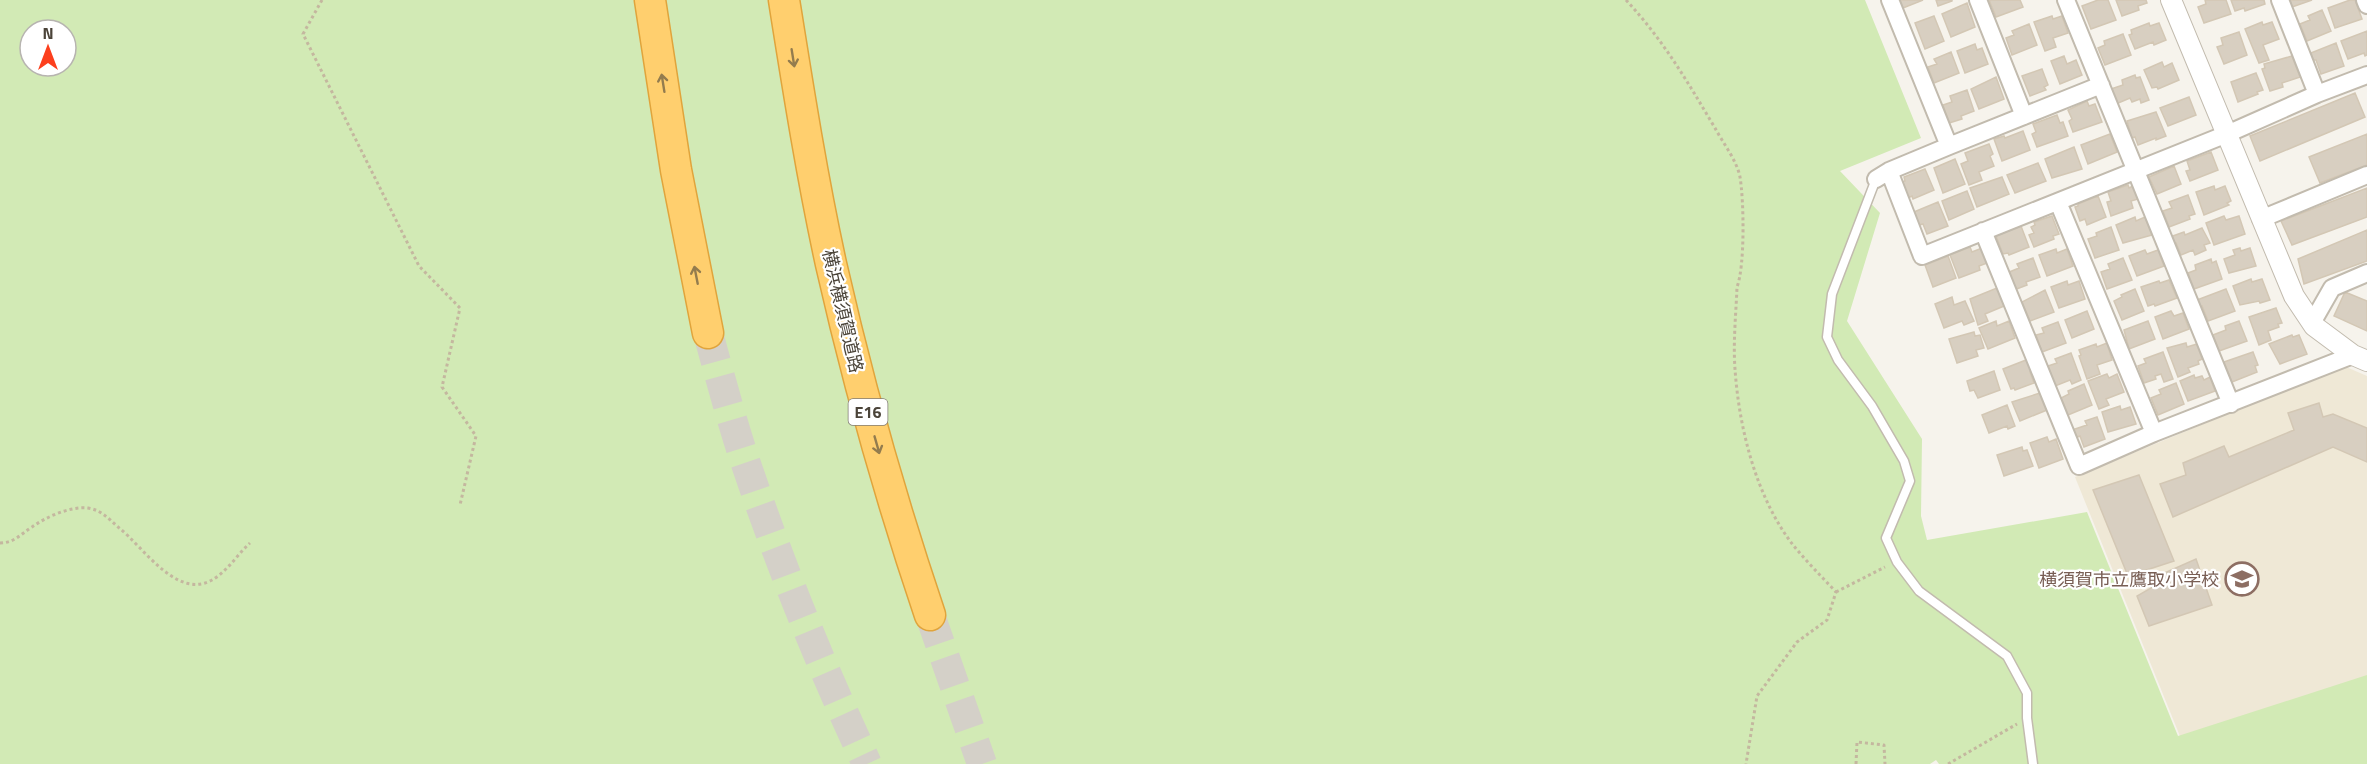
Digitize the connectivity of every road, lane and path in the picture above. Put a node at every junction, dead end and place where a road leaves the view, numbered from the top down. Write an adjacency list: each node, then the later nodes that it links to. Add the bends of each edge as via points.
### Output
1 (322, 0): 30 (path, via 303,34 419,266 460,308 442,387 476,436)
2 (650, 0): 26 (highway, one-way to 2, via 676,170)
3 (784, 0): 35 (highway, 横浜横須賀道路 / E16, one-way to 35, via 819,205 862,392)
4 (1626, 0): 34 (path, via 1670,52 1740,176 1743,252 1737,287 1735,368 1740,410 1751,457 1775,517 1792,544)
5 (1890, 0): 17 (street)
6 (1978, 0): 15 (street)
7 (2067, 0): 13 (street)
8 (2171, 0): 16 (street)
9 (2280, 0): 14 (street)
10 (2365, 0): 11 (street)
11 (2367, 4)
12 (2365, 81): 14 (street)
13 (2101, 85): 15 (street); 18 (street)
14 (2317, 94): 16 (street)
15 (2024, 116): 17 (street)
16 (2227, 134): 18 (street); 22 (street)
17 (1948, 146): 19 (street)
18 (2137, 170): 21 (street); 28 (street)
19 (1883, 175): 23 (street, via 1922,256); 33 (lane, via 1832,294 1827,337 1904,461 1910,481 1886,538)
20 (2367, 175): 22 (street)
21 (2058, 202): 23 (street); 29 (street)
22 (2261, 219): 25 (street, via 2294,296)
23 (1983, 231): 29 (street, via 2079,466)
24 (2367, 273): 25 (street, via 2332,288)
25 (2312, 323): 27 (street)
26 (708, 333)
27 (2360, 358): 28 (street)
28 (2231, 404): 29 (street)
29 (2154, 434)
30 (460, 505)
31 (0, 543): 32 (path, via 19,537 64,511 84,507 98,510 182,584 200,585 217,576)
32 (250, 543)
33 (1897, 562): 34 (path); 36 (lane, via 1919,591 2007,656 2027,693)
34 (1836, 592): 37 (path, via 1827,620 1797,642 1757,696)
35 (930, 615)
36 (2027, 718): 40 (path); 41 (lane)
37 (1746, 764)
38 (1856, 764): 39 (path, via 1857,742 1884,745)
39 (1886, 764)
40 (1948, 764)
41 (2033, 764)

